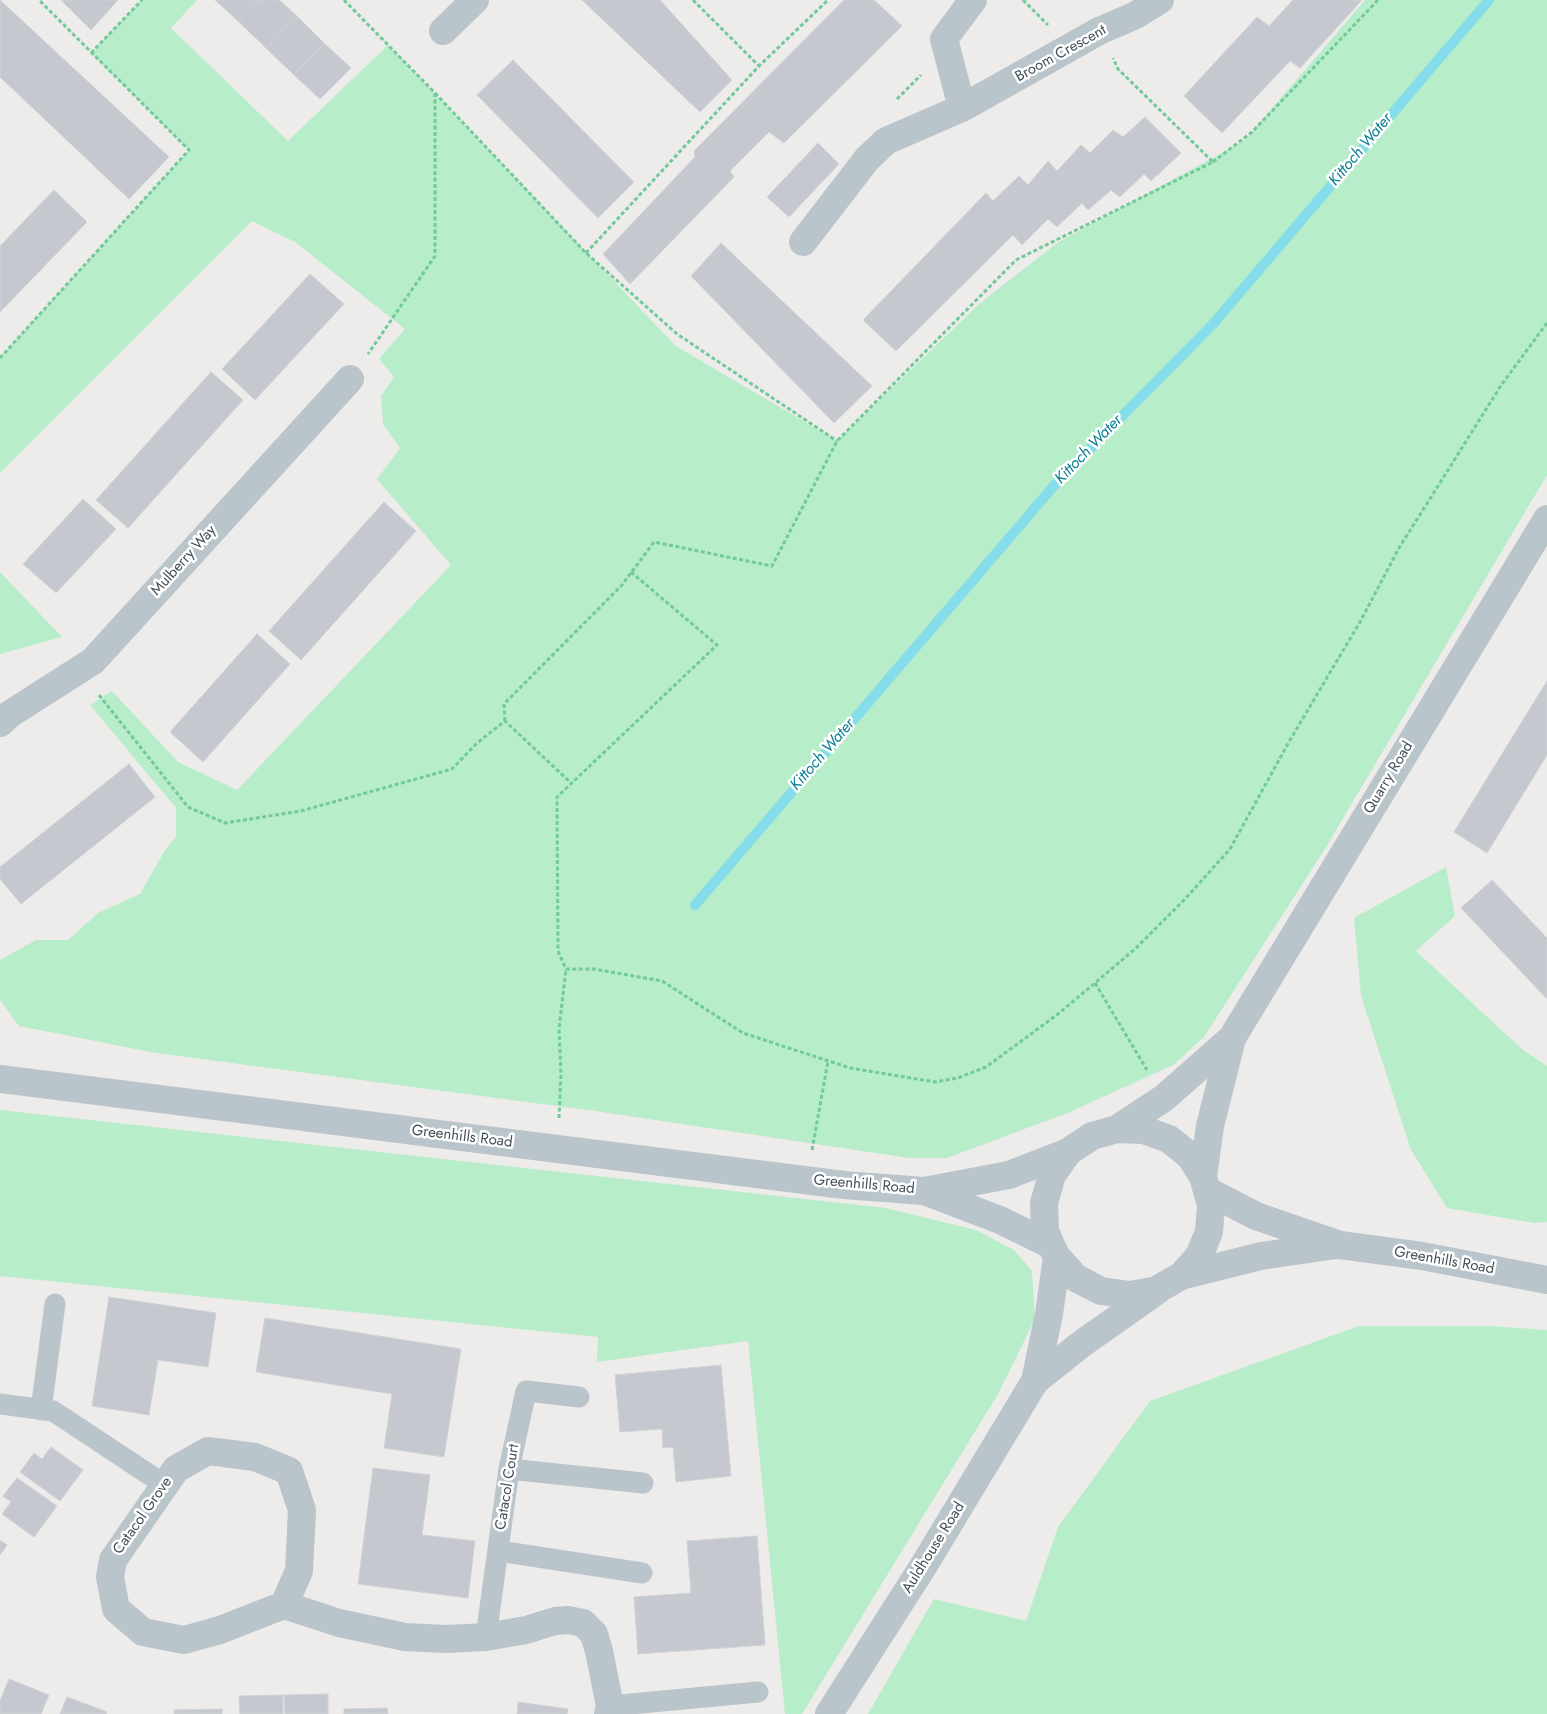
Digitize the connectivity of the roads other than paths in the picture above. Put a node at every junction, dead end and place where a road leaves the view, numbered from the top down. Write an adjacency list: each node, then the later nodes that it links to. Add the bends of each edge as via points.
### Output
1 (475, 0): 4 (street)
2 (973, 0): 5 (street, via 944,39)
3 (1160, 0): 5 (street, Broom Crescent)
4 (443, 31)
5 (962, 108): 6 (street, Broom Crescent, via 886,141 867,159)
6 (803, 242)
7 (350, 379): 9 (street, Mulberry Way, via 94,661)
8 (1547, 519): 10 (street, Quarry Road)
9 (0, 723)
10 (1232, 1038): 12 (street, Quarry Road, via 1164,1098); 14 (street, Quarry Road, via 1210,1126)
11 (0, 1079): 15 (street, Greenhills Road, via 844,1185)
12 (1117, 1129): 13 (street, via 1092,1136); 14 (street, via 1144,1130 1169,1139 1190,1156)
13 (1068, 1152): 15 (street, Greenhills Road, via 1009,1175); 17 (street, via 1052,1176 1044,1203 1045,1231)
14 (1205, 1184): 16 (street, Greenhills Road, via 1256,1216); 18 (street, via 1211,1205 1209,1232 1199,1256)
15 (924, 1191): 17 (street, Greenhills Road, via 1000,1220)
16 (1340, 1244): 18 (street, Greenhills Road, via 1261,1256); 19 (street, Greenhills Road)
17 (1054, 1251): 20 (street, via 1076,1278 1102,1291 1130,1296); 22 (street, Auldhouse Road, via 1049,1314)
18 (1181, 1276): 20 (street)
19 (1547, 1280)
20 (1158, 1290): 22 (street, Auldhouse Road, via 1074,1349)
21 (55, 1304): 25 (lane)
22 (1036, 1381): 35 (street, Auldhouse Road)
23 (579, 1397): 26 (lane, Catacol Court, via 526,1392)
24 (0, 1404): 25 (lane)
25 (41, 1410): 28 (lane, via 53,1411)
26 (509, 1469): 27 (lane); 29 (lane, Catacol Court)
27 (643, 1483)
28 (165, 1485): 31 (street, Catacol Grove, via 176,1469 208,1451 255,1457 289,1471 302,1510 299,1571); 31 (street, Catacol Grove, via 113,1560 110,1577 116,1609 143,1632 184,1640)
29 (499, 1551): 30 (lane); 32 (lane, Catacol Court)
30 (642, 1573)
31 (284, 1605): 32 (street, via 339,1623 405,1637)
32 (486, 1637): 34 (street, via 555,1621 583,1623 594,1634)
33 (758, 1692): 34 (lane)
34 (611, 1711)
35 (829, 1714)

